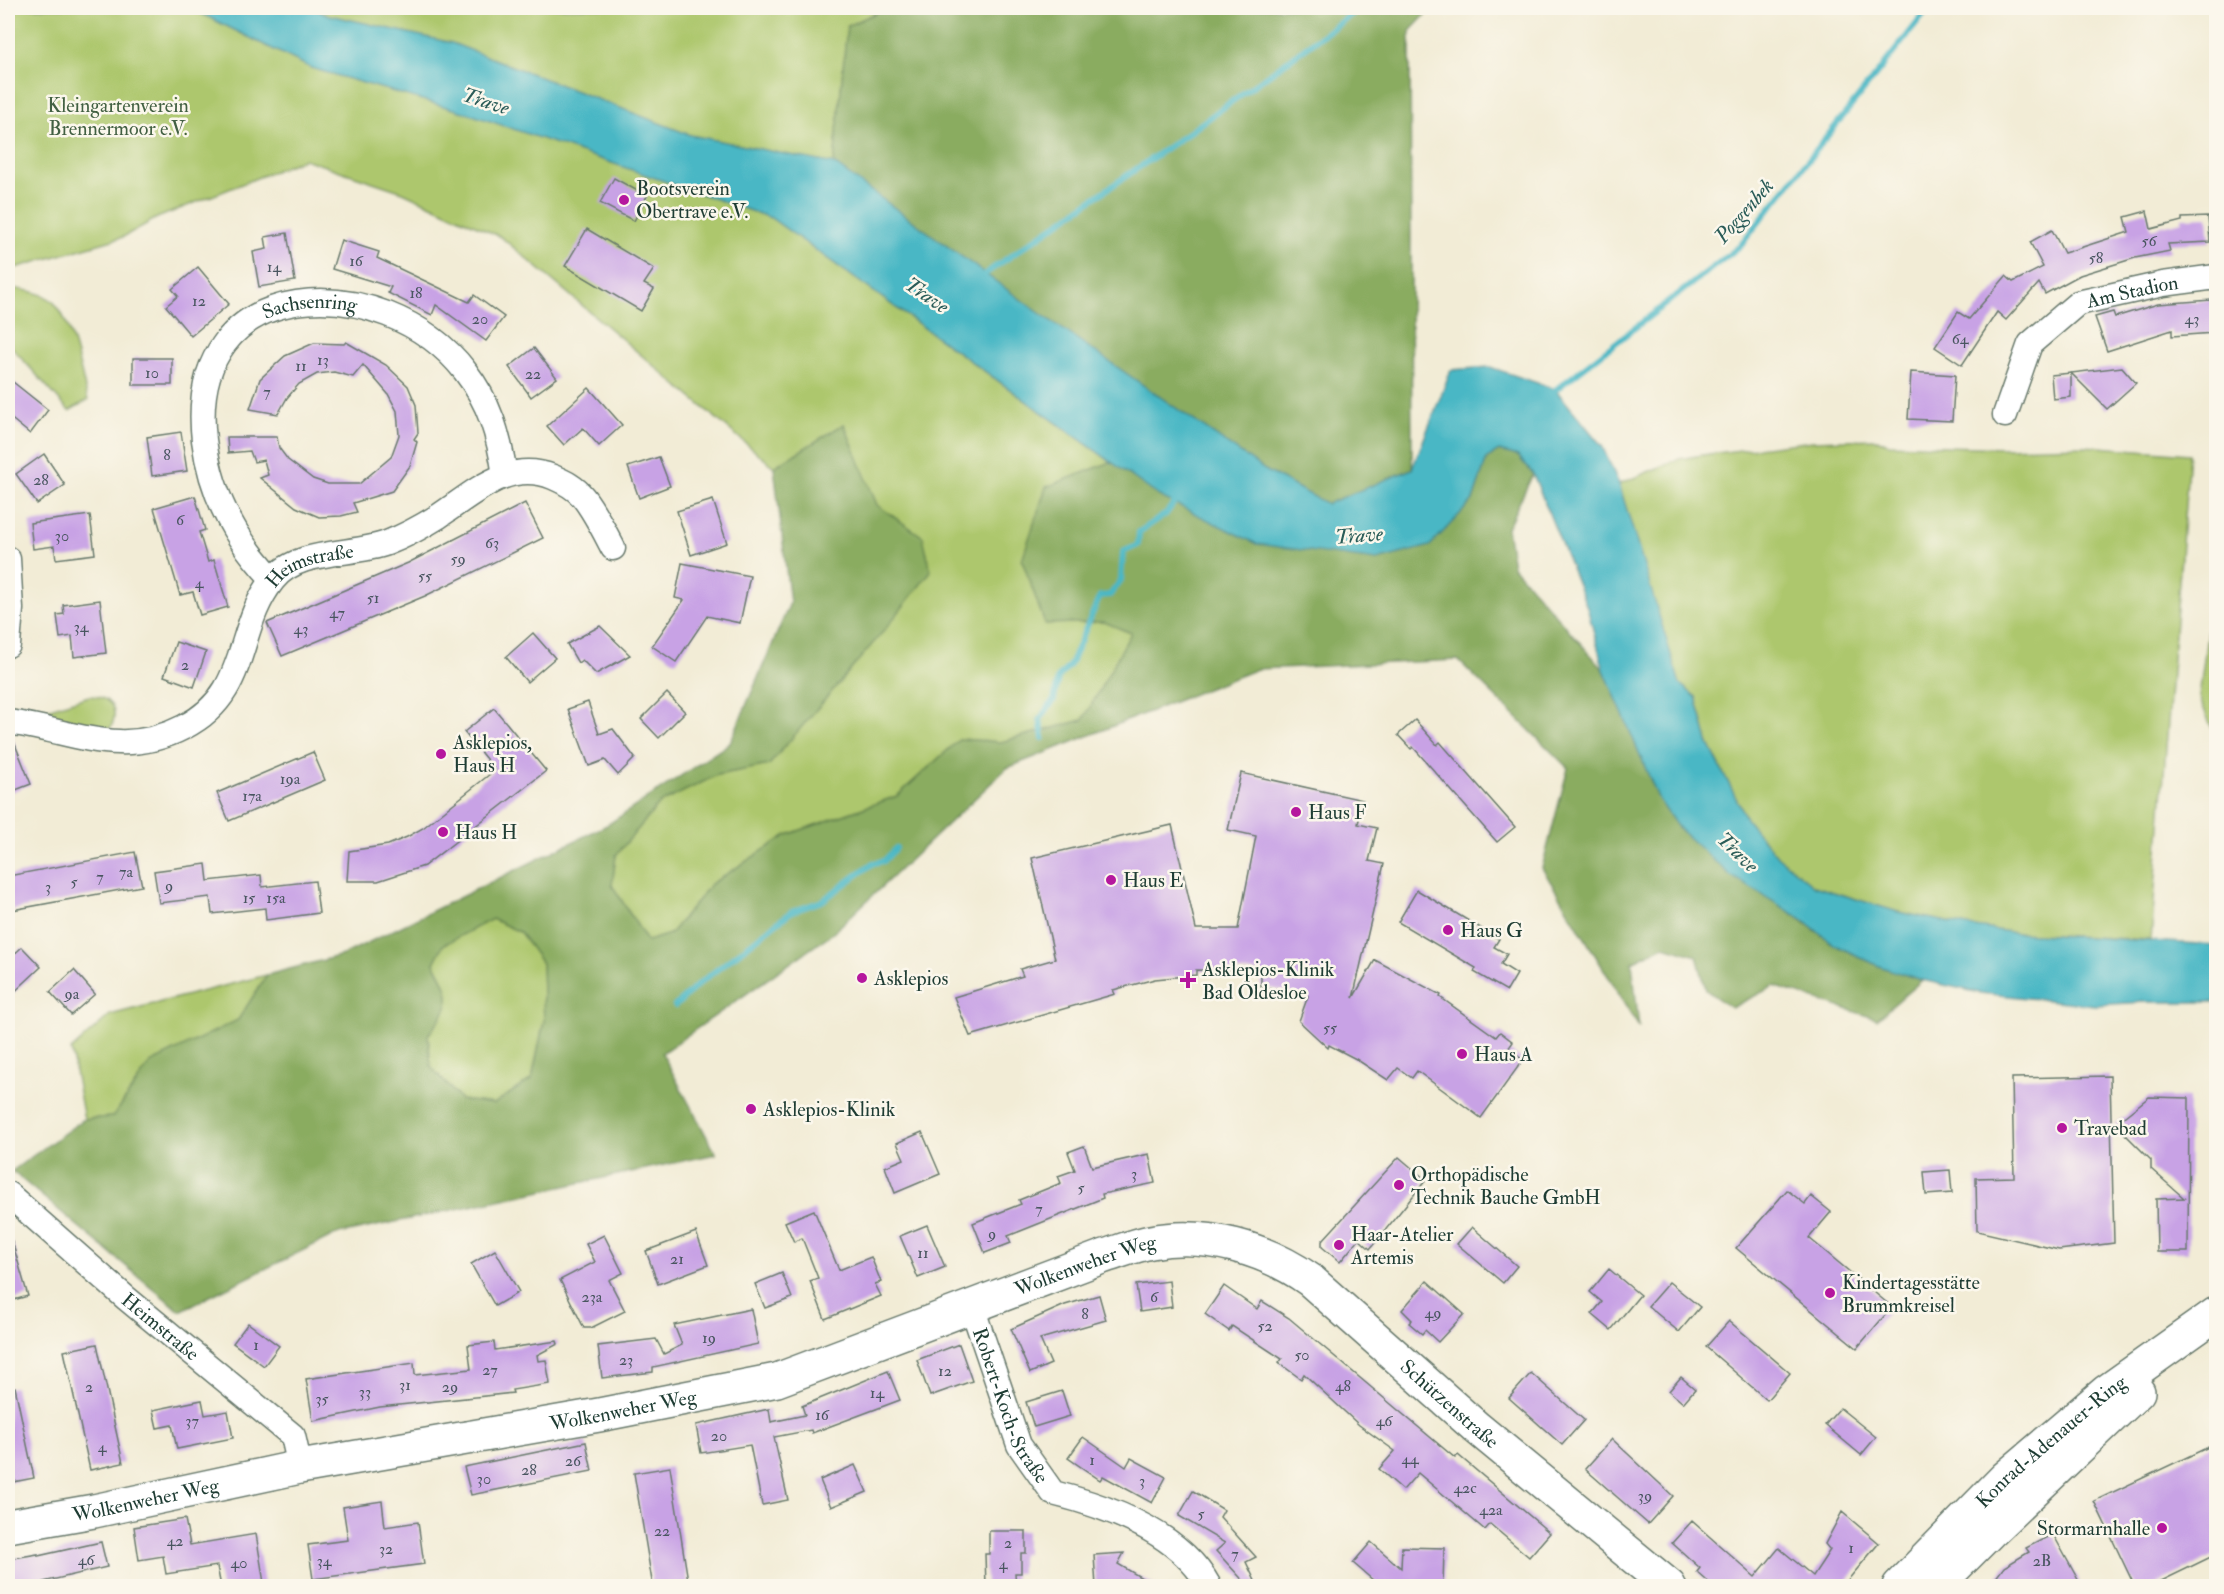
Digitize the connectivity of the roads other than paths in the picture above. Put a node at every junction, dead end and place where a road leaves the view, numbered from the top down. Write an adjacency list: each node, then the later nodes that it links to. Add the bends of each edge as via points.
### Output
1 (2217, 277): 2 (street, Am Stadion, via 2163,284 2078,303 2030,344)
2 (2005, 415)
3 (505, 475): 4 (street, Heimstraße, via 536,472 570,485 589,506); 6 (street, Heimstraße, via 390,542 303,560); 6 (street, Sachsenring, via 488,407 465,371 429,337 384,315 333,302 280,305 256,315 233,331 218,351 208,375 202,422 211,477 221,504 234,532)
4 (613, 548)
5 (8, 559): 7 (street)
6 (273, 579): 8 (street, Heimstraße, via 229,684 210,709 183,728 155,739 121,744)
7 (8, 645)
8 (8, 722)
9 (8, 1194): 14 (street, Heimstraße, via 293,1436)
10 (1219, 1243): 11 (street, Wolkenweher Weg, via 1186,1239 1152,1242); 17 (street, Schützenstraße, via 1254,1250 1310,1280 1477,1428)
11 (972, 1307): 14 (street, Wolkenweher Weg, via 777,1380); 16 (street, Robert-Koch-Straße, via 1019,1445 1053,1493 1093,1503 1167,1540 1199,1568)
12 (2217, 1314): 18 (street, Konrad-Adenauer-Ring, via 2106,1392 2005,1478)
13 (2217, 1329): 19 (street, Konrad-Adenauer-Ring, via 2133,1396)
14 (300, 1467): 15 (street, Wolkenweher Weg)
15 (8, 1526)
16 (1209, 1587)
17 (1669, 1587)
18 (1899, 1587)
19 (1936, 1587)

